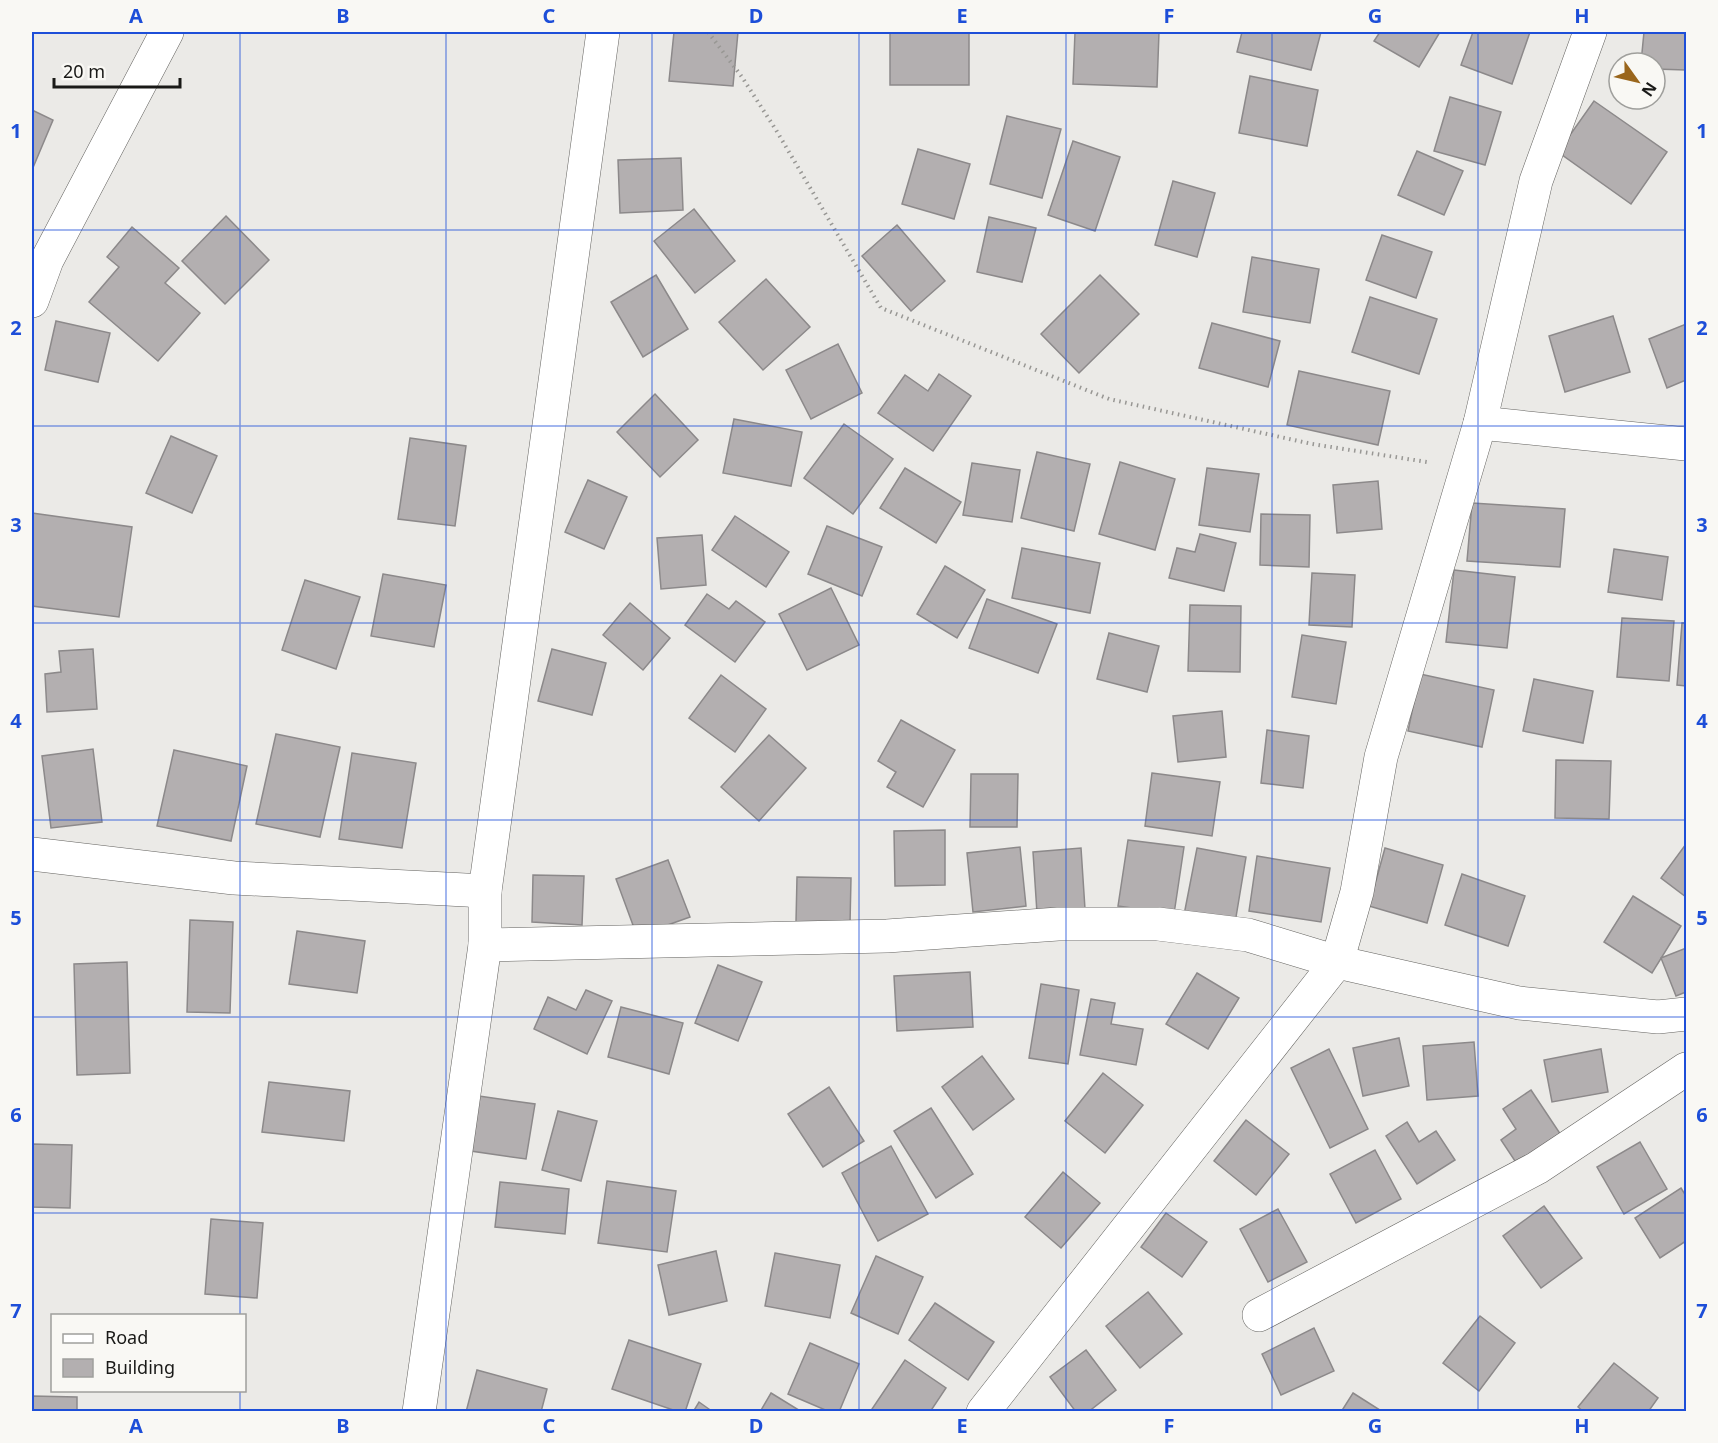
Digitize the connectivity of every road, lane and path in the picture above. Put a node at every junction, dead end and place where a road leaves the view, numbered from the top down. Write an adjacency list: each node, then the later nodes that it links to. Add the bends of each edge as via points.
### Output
1 (167, 32): 5 (street, via 47,260)
2 (603, 32): 10 (street)
3 (708, 32): 8 (path, via 776,130 881,308 1109,399 1312,444)
4 (1590, 32): 6 (street, via 1536,180)
5 (32, 301)
6 (1480, 423): 7 (street); 8 (street)
7 (1686, 444)
8 (1467, 468): 12 (street, via 1381,757 1357,892)
9 (32, 854): 10 (street, via 234,878)
10 (485, 891): 11 (street)
11 (485, 945): 12 (street, via 887,936 1058,924 1158,924 1248,935); 16 (street)
12 (1337, 962): 13 (street, via 1519,1003 1658,1017); 17 (street)
13 (1686, 1014)
14 (1686, 1069): 15 (street, via 1537,1168)
15 (1259, 1315)
16 (419, 1412)
17 (983, 1412)

